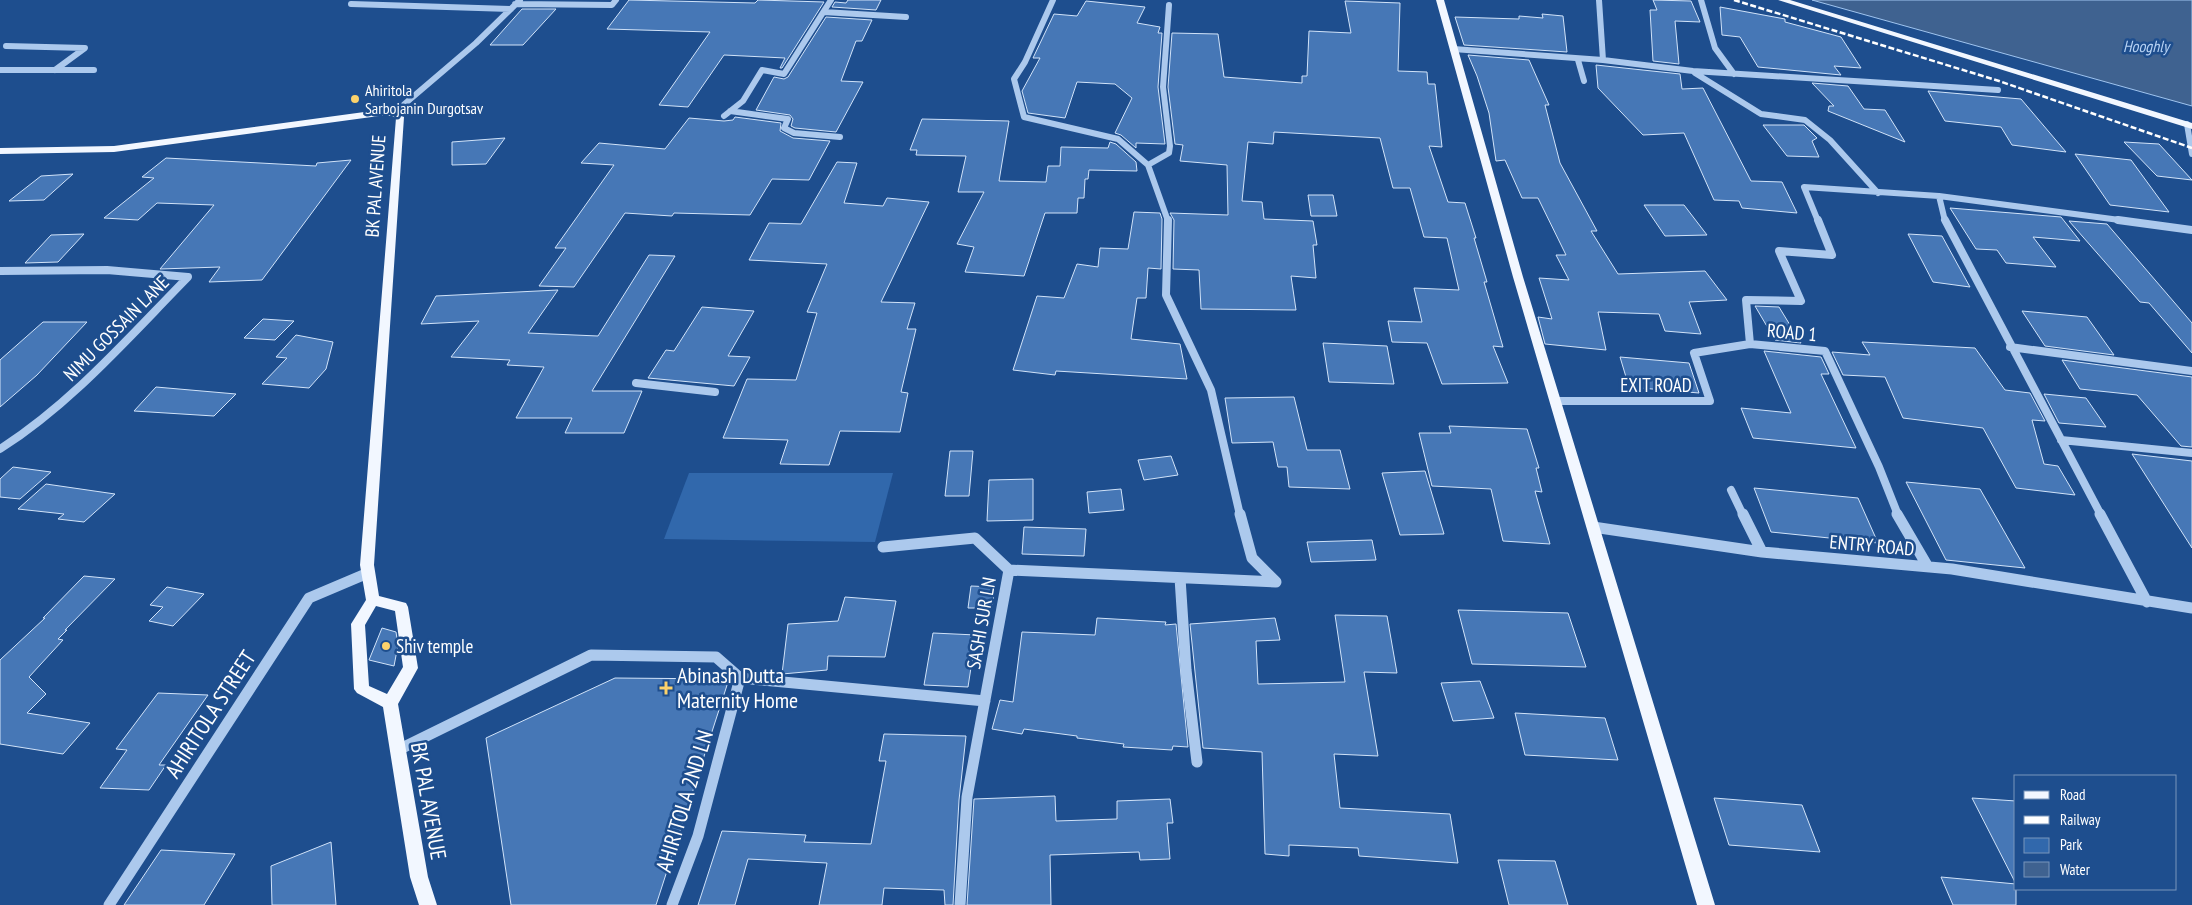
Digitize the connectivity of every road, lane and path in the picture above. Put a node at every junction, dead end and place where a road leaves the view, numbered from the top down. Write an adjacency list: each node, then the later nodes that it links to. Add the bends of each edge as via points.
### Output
1 (616, 0): 9 (street, via 612,6)
2 (831, 0): 11 (street)
3 (1053, 0): 31 (street, via 1014,79 1024,117 1118,139)
4 (1440, 0): 14 (main road)
5 (1599, 0): 16 (street)
6 (1701, 0): 21 (street, via 1715,48)
7 (1782, 0): 27 (main road)
8 (351, 4): 9 (street)
9 (515, 4): 25 (street, via 476,43)
10 (1169, 5): 31 (street, via 1163,54 1164,101 1172,140 1168,153)
11 (824, 12): 12 (street); 24 (street, via 784,74 762,70 743,101)
12 (906, 17)
13 (6, 46): 18 (street, via 85,48)
14 (1453, 50): 15 (street); 41 (main road)
15 (1578, 60): 16 (street); 22 (street)
16 (1603, 60): 20 (street)
17 (0, 70): 18 (street)
18 (55, 70): 19 (street)
19 (94, 70)
20 (1693, 71): 21 (street); 32 (street, via 1761,114 1805,120 1830,140)
21 (1734, 74): 23 (street)
22 (1584, 81)
23 (1998, 90)
24 (730, 111): 26 (street); 28 (street, via 788,119 784,128 794,133)
25 (394, 113): 29 (main road, BK PAL AVENUE, via 114,149); 51 (main road, BK PAL AVENUE, via 400,117)
26 (724, 116)
27 (2189, 125): 30 (street)
28 (840, 137)
29 (0, 151)
30 (2192, 154)
31 (1148, 165): 52 (street, via 1168,220 1166,295 1211,390 1252,558 1276,582)
32 (1878, 193): 33 (street, ROAD 1); 36 (street, ROAD 1, via 1804,187 1832,255 1779,251 1801,301 1746,300)
33 (1939, 196): 34 (street, ROAD 1); 37 (street, via 1944,219)
34 (2192, 230)
35 (0, 271): 43 (street, NIMU GOSSAIN LANE, via 107,270 188,277 66,401)
36 (1750, 344): 41 (street, EXIT ROAD, via 1694,353 1710,401); 49 (street, ROAD 1, via 1825,351 1879,466 1898,515)
37 (2010, 346): 38 (street); 42 (street)
38 (2192, 371)
39 (636, 383): 40 (street)
40 (716, 392)
41 (1556, 401): 46 (main road)
42 (2061, 440): 44 (street); 54 (street)
43 (0, 449)
44 (2192, 453)
45 (1731, 490): 48 (street)
46 (1593, 527): 48 (street, ENTRY ROAD); 65 (main road)
47 (883, 547): 50 (street, SASHI SUR LN, via 975,538)
48 (1762, 552): 49 (street, ENTRY ROAD)
49 (1928, 567): 54 (street, ENTRY ROAD)
50 (1009, 570): 52 (street); 57 (street, SASHI SUR LN)
51 (368, 573): 53 (main road, BK PAL AVENUE); 61 (street, AHIRITOLA STREET, via 309,598)
52 (1180, 578): 60 (street)
53 (373, 600): 58 (main road, via 358,624 362,689); 58 (main road, via 401,607 411,668)
54 (2147, 602): 55 (street, ENTRY ROAD)
55 (2192, 608)
56 (740, 678): 57 (street); 59 (street, via 716,657 591,655); 63 (street, AHIRITOLA 2ND LN, via 698,836)
57 (985, 701): 64 (street, SASHI SUR LN, via 967,797)
58 (390, 703): 59 (main road, BK PAL AVENUE)
59 (398, 750): 62 (main road, BK PAL AVENUE, via 419,877)
60 (1197, 762)
61 (108, 905)
62 (428, 905)
63 (672, 905)
64 (960, 905)
65 (1706, 905)

